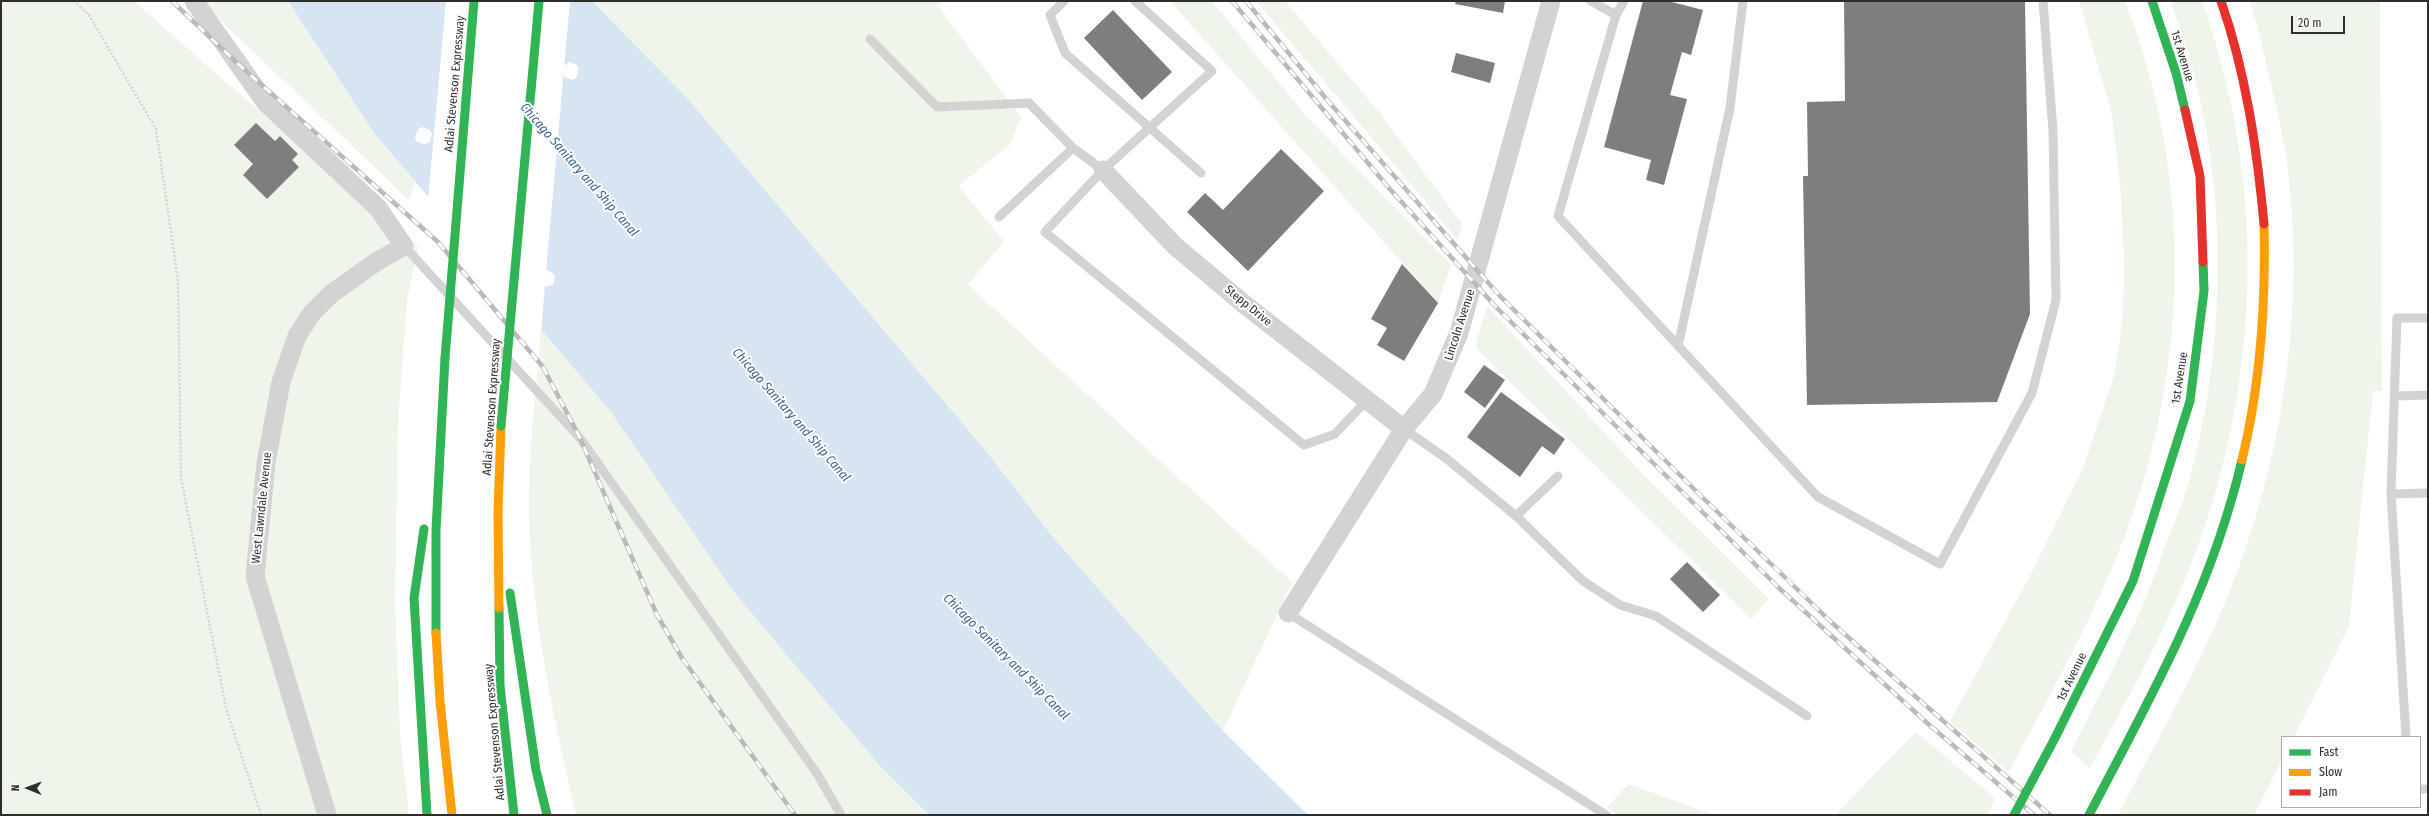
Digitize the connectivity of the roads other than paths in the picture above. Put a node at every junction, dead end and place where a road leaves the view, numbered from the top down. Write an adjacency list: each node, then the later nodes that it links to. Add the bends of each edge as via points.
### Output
1 (194, 1): 20 (street, via 266,103 378,208)
2 (474, 1): 27 (main road, Adlai Stevenson Expressway, bridge)
3 (540, 1): 31 (main road, Adlai Stevenson Expressway, bridge, via 501,426)
4 (1064, 1): 15 (lane, via 1050,15 1065,53)
5 (1135, 1): 15 (lane, via 1212,71)
6 (1551, 1): 26 (street, Lincoln Avenue, via 1459,334 1433,394)
7 (1591, 1): 13 (lane)
8 (1624, 1): 13 (lane)
9 (1743, 1): 22 (lane, via 1730,108)
10 (2044, 1): 22 (lane, via 2053,131 2056,300 2032,393 1940,564 1818,497)
11 (2152, 1): 43 (main road, 1st Avenue, bridge, via 2176,73 2200,176 2204,291 2190,401 2133,581)
12 (2220, 1): 44 (main road, via 2240,68 2262,191 2267,277 2260,373 2251,427 2240,470 2218,545 2198,597 2160,678)
13 (1616, 15): 22 (lane, via 1558,216)
14 (870, 39): 16 (lane, via 937,107 1030,103)
15 (1149, 126): 17 (lane); 18 (lane)
16 (1072, 148): 17 (lane); 19 (lane)
17 (1103, 170): 25 (street, Stepp Drive, via 1174,246); 25 (lane, via 1045,232 1304,445 1335,434)
18 (1201, 173)
19 (999, 217)
20 (404, 246): 36 (street, West Lawndale Avenue, via 376,262 331,294 312,313 297,336 281,382 266,463 255,576); 41 (lane, via 580,438 818,775)
21 (2428, 318): 24 (lane, via 2397,318)
22 (1678, 346)
23 (2428, 395): 24 (lane)
24 (2395, 396): 30 (lane)
25 (1367, 400): 26 (street, Stepp Drive)
26 (1404, 429): 32 (lane, via 1447,459); 33 (street, Lincoln Avenue)
27 (439, 432): 37 (main road, via 414,598); 38 (main road, Adlai Stevenson Expressway, via 435,533 436,631 440,705)
28 (1558, 476): 32 (lane)
29 (2428, 493): 30 (lane)
30 (2391, 494): 35 (lane)
31 (498, 512): 39 (main road, Adlai Stevenson Expressway, via 500,685); 40 (main road, via 536,770)
32 (1516, 516): 34 (lane, via 1583,581 1620,605 1656,616)
33 (1288, 613): 42 (lane)
34 (1807, 716)
35 (2406, 736)
36 (327, 815)
37 (427, 815)
38 (452, 815)
39 (514, 815)
40 (547, 815)
41 (841, 815)
42 (1606, 815)
43 (2014, 815)
44 (2089, 815)

